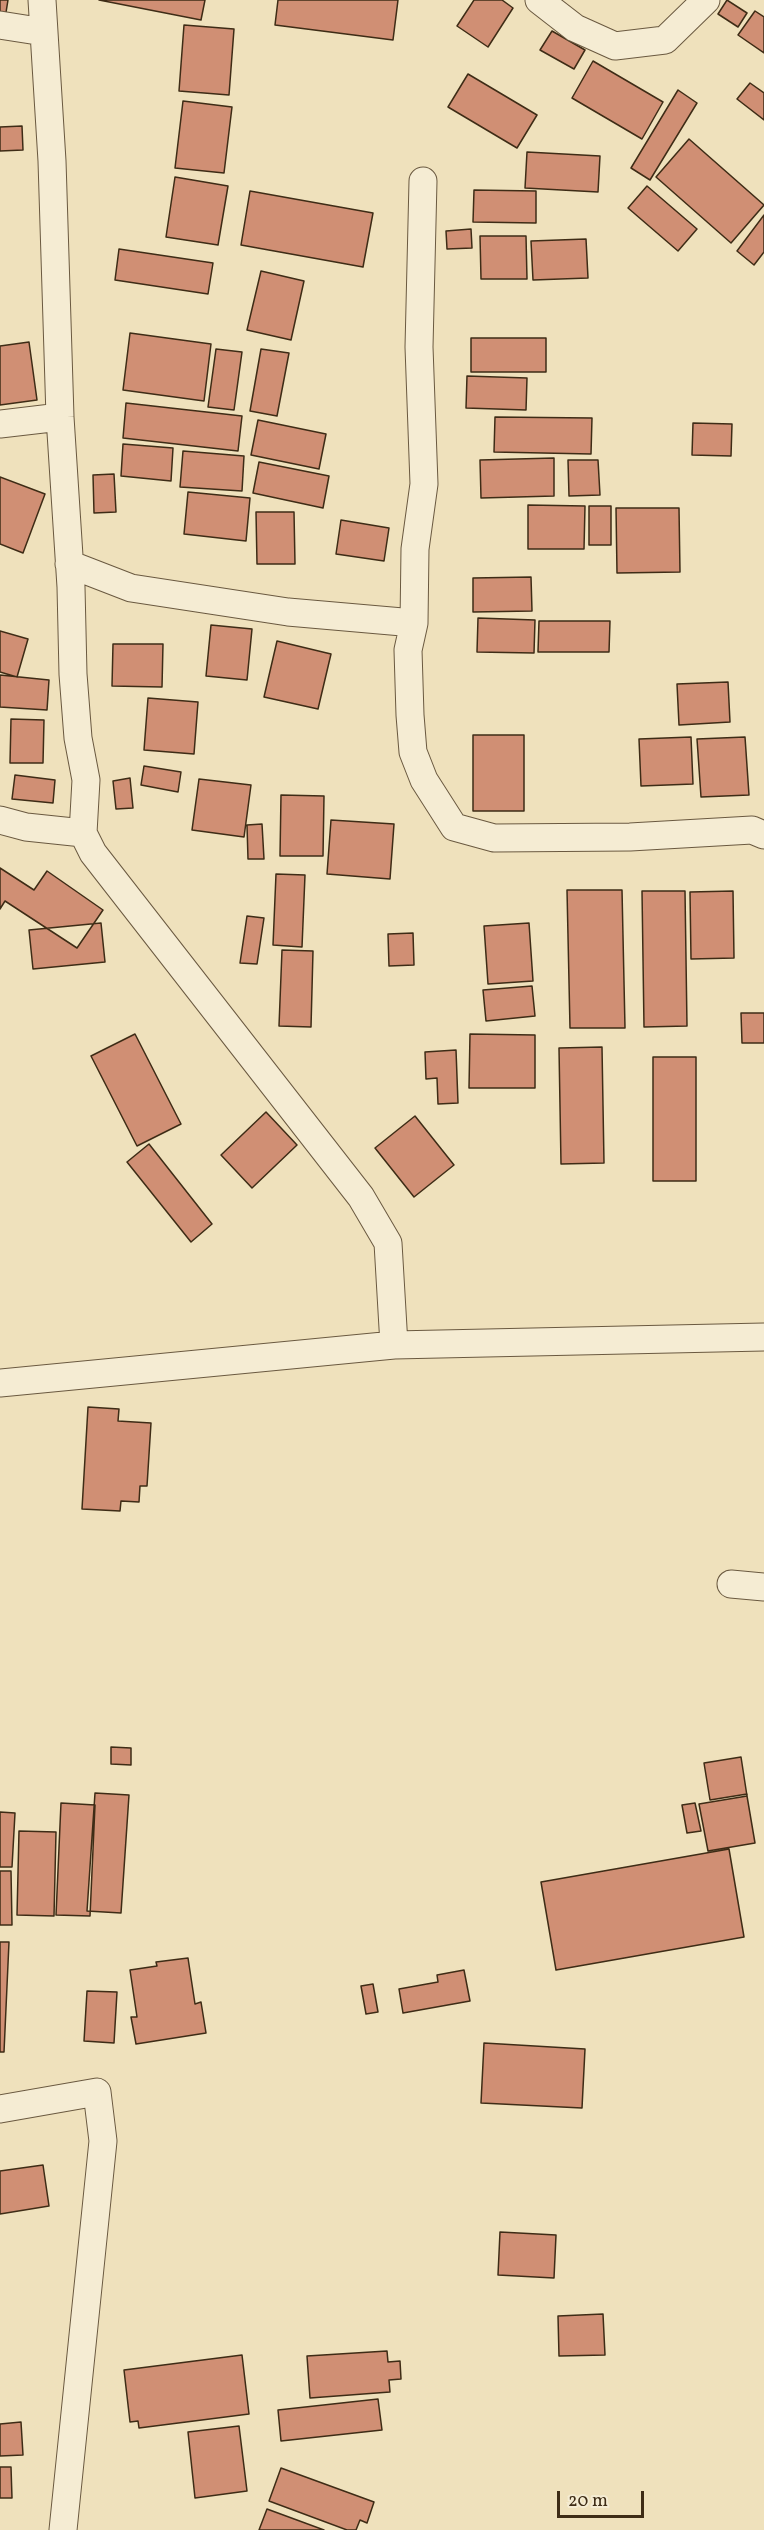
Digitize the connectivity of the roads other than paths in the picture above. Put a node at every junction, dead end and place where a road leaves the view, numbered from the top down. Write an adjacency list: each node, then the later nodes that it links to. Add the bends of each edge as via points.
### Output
1 (42, 0): 5 (street)
2 (539, 0): 3 (street, via 575,28 615,46 665,40)
3 (706, 0)
4 (0, 25): 5 (street)
5 (44, 32): 7 (street)
6 (423, 181): 10 (street, via 418,347 424,484 415,549)
7 (60, 417): 8 (street); 9 (street)
8 (0, 424)
9 (69, 564): 10 (street, via 131,588 288,612); 12 (street, via 77,727 86,780)
10 (414, 623): 13 (street, via 408,650 413,752 424,780 454,827 494,838 630,837 752,830)
11 (0, 820): 12 (street)
12 (83, 833): 15 (street, via 93,853 361,1197 388,1243)
13 (764, 835)
14 (764, 1337): 15 (street)
15 (394, 1346): 16 (street)
16 (0, 1383)
17 (731, 1584): 18 (street)
18 (764, 1587)
19 (0, 2109): 20 (street, via 97,2092 103,2141)
20 (63, 2530)

